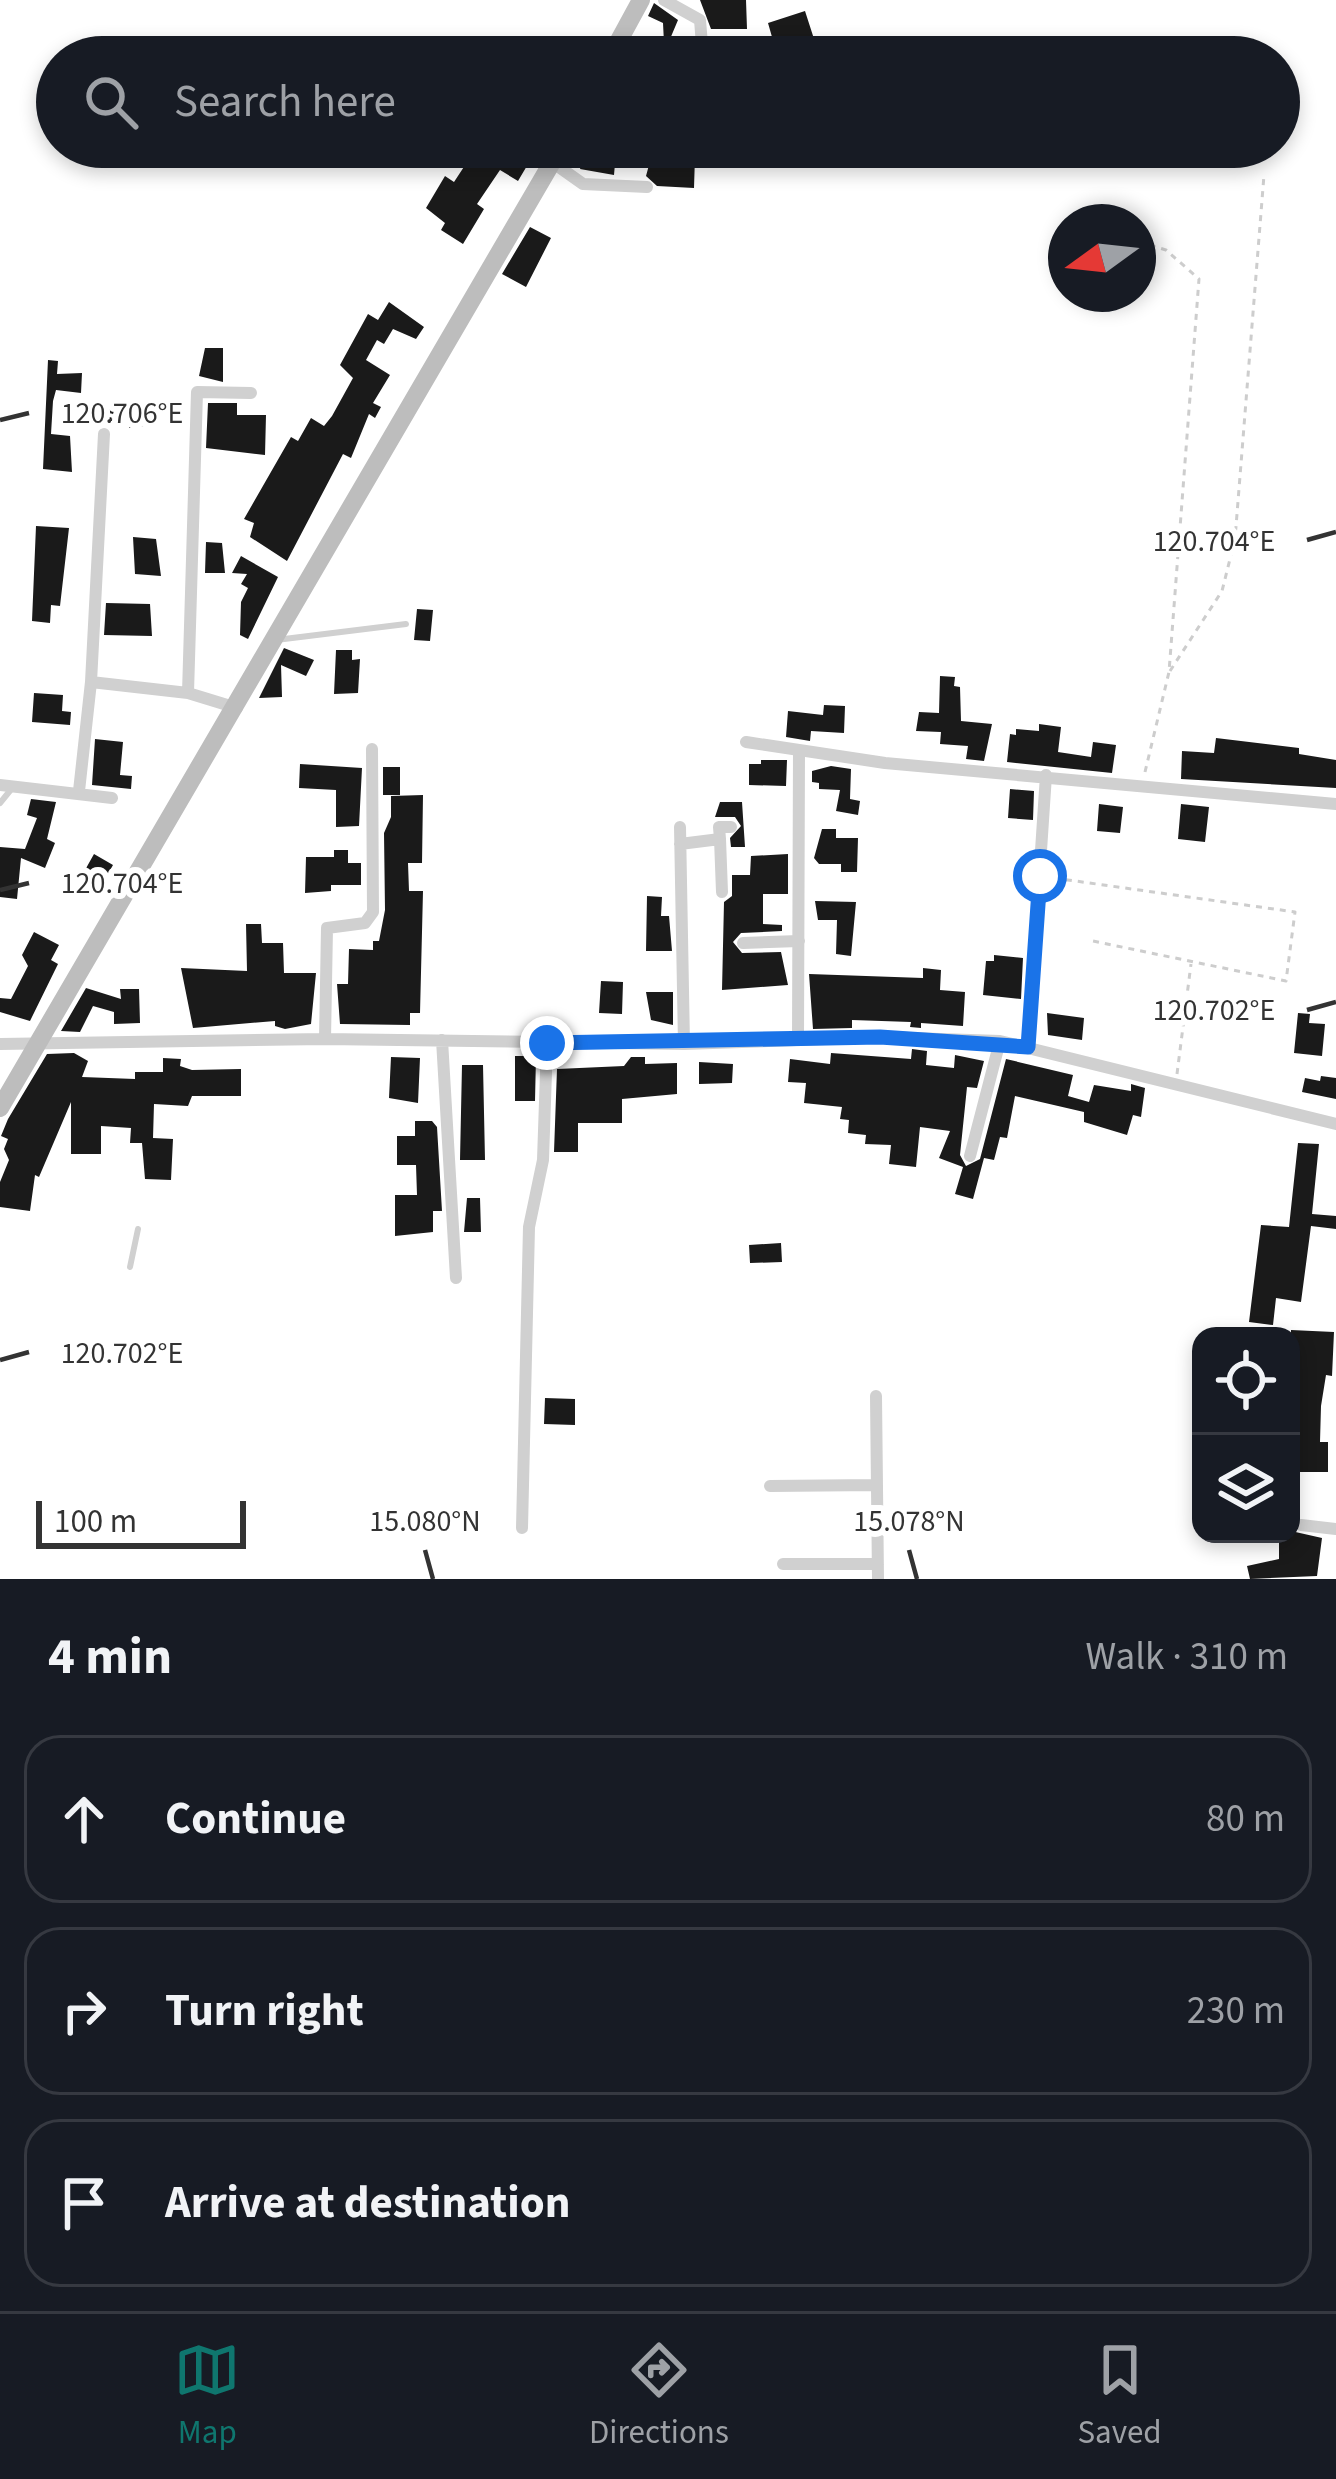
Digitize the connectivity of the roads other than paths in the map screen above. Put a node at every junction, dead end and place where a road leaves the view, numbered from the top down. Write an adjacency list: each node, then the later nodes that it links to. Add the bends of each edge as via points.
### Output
1 (640, 0): 3 (main road)
2 (664, 0): 4 (street, via 700,20)
3 (621, 36)
4 (702, 36)
5 (548, 168): 11 (main road)
6 (568, 168): 7 (street, via 583,184)
7 (647, 187)
8 (251, 394): 13 (street, via 197,392)
9 (104, 434): 12 (street)
10 (406, 624): 11 (lane)
11 (272, 640): 14 (main road)
12 (91, 682): 13 (street); 20 (street)
13 (188, 693): 14 (street)
14 (237, 708): 34 (main road)
15 (746, 742): 17 (street)
16 (372, 749): 31 (street, via 373,912 365,922 327,928)
17 (799, 750): 18 (street); 29 (street)
18 (1046, 775): 23 (street); 39 (street)
19 (7, 785): 20 (street); 22 (lane)
20 (79, 791): 21 (street)
21 (112, 798)
22 (0, 803)
23 (1336, 803)
24 (680, 827): 27 (street)
25 (731, 827): 26 (street, via 719,827)
26 (719, 839): 27 (street); 28 (street)
27 (680, 844): 38 (street)
28 (722, 892)
29 (799, 941): 30 (street); 32 (street)
30 (743, 943)
31 (326, 1039): 33 (street); 34 (street)
32 (798, 1039): 35 (street); 38 (street)
33 (442, 1040): 36 (street); 45 (street)
34 (37, 1041): 37 (street); 40 (main road)
35 (1000, 1041): 39 (street); 42 (street)
36 (547, 1043): 38 (street); 50 (street, via 543,1160 530,1214)
37 (0, 1044)
38 (684, 1044)
39 (1028, 1047): 41 (street)
40 (0, 1108)
41 (1336, 1124)
42 (970, 1156)
43 (138, 1229): 44 (lane)
44 (130, 1268)
45 (456, 1278)
46 (875, 1396): 47 (street)
47 (877, 1485): 48 (street); 53 (street)
48 (770, 1486)
49 (1300, 1525): 51 (street)
50 (522, 1528)
51 (1336, 1529)
52 (783, 1564): 53 (street)
53 (878, 1572)

